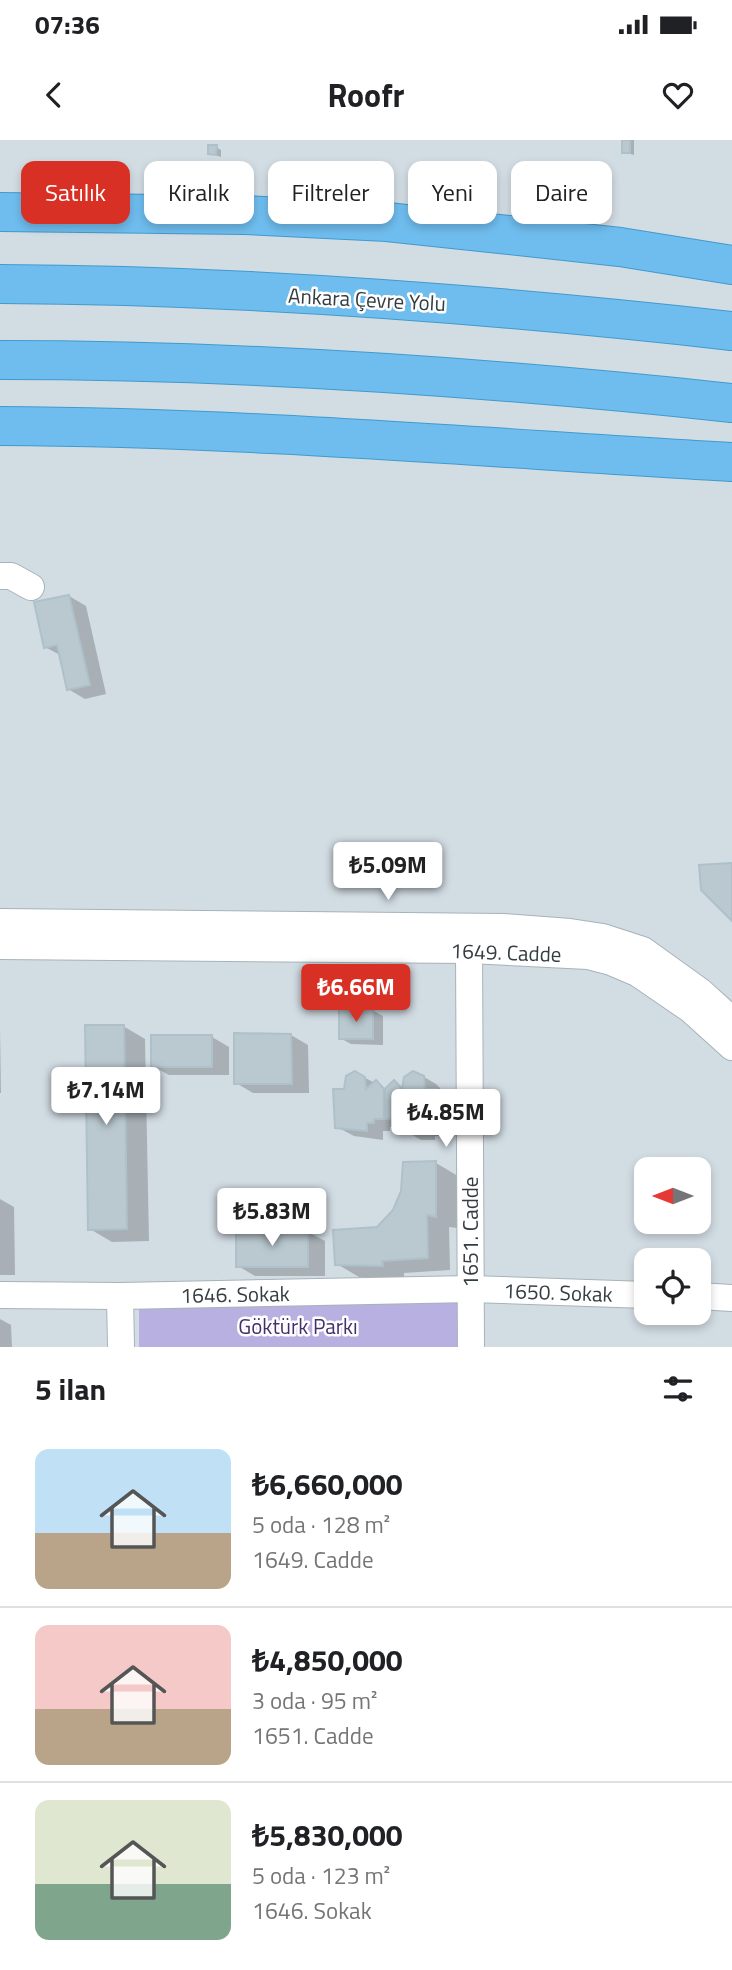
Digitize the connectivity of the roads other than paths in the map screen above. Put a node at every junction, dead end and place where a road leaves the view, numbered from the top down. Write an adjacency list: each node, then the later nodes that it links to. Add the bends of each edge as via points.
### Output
1 (0, 212): 2 (highway, via 387,222 620,247)
2 (732, 265)
3 (0, 284): 4 (highway, Ankara Çevre Yolu, via 427,302)
4 (732, 331)
5 (0, 360): 6 (highway, via 350,370)
6 (732, 403)
7 (0, 426): 8 (highway, via 276,434)
8 (732, 462)
9 (0, 576): 10 (street, via 11,576)
10 (31, 587)
11 (0, 922): 14 (street, 1649. Cadde, via 503,927 570,932 643,950)
12 (0, 946): 13 (street, 1649. Cadde)
13 (469, 950): 15 (street, 1649. Cadde, via 588,956 611,962 637,973 691,1010); 16 (street, 1651. Cadde)
14 (732, 1020)
15 (732, 1048)
16 (471, 1289): 17 (street, 1650. Sokak); 19 (street, 1646. Sokak); 23 (street, 1651. Cadde)
17 (634, 1295)
18 (0, 1296): 19 (street, 1646. Sokak)
19 (120, 1296): 22 (street)
20 (711, 1296): 21 (street)
21 (732, 1297)
22 (121, 1347)
23 (471, 1347)

